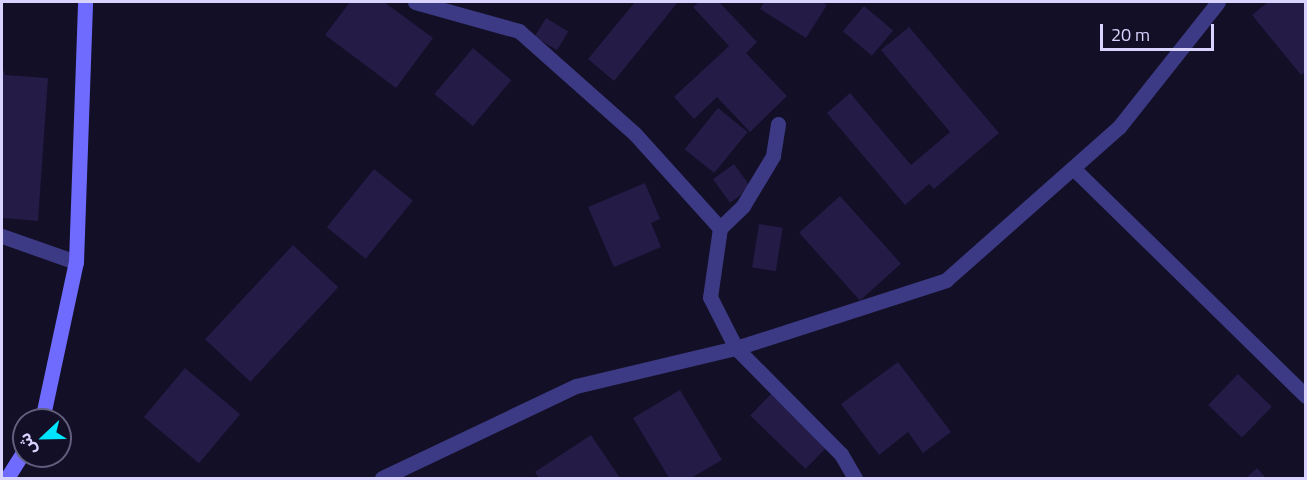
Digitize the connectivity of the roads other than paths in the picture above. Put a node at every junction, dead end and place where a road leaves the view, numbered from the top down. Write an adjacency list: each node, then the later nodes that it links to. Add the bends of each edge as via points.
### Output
1 (85, 2): 8 (main road)
2 (415, 2): 6 (street, via 519,31 635,135)
3 (1218, 2): 5 (street, via 1119,127)
4 (778, 124): 6 (street, via 773,156 743,206)
5 (1073, 168): 9 (street, via 946,280); 10 (street)
6 (720, 228): 9 (street, via 710,297)
7 (2, 236): 8 (street)
8 (76, 262): 11 (main road)
9 (736, 348): 12 (street, via 576,386); 13 (street, via 841,454)
10 (1305, 396)
11 (45, 408)
12 (382, 478)
13 (855, 478)

